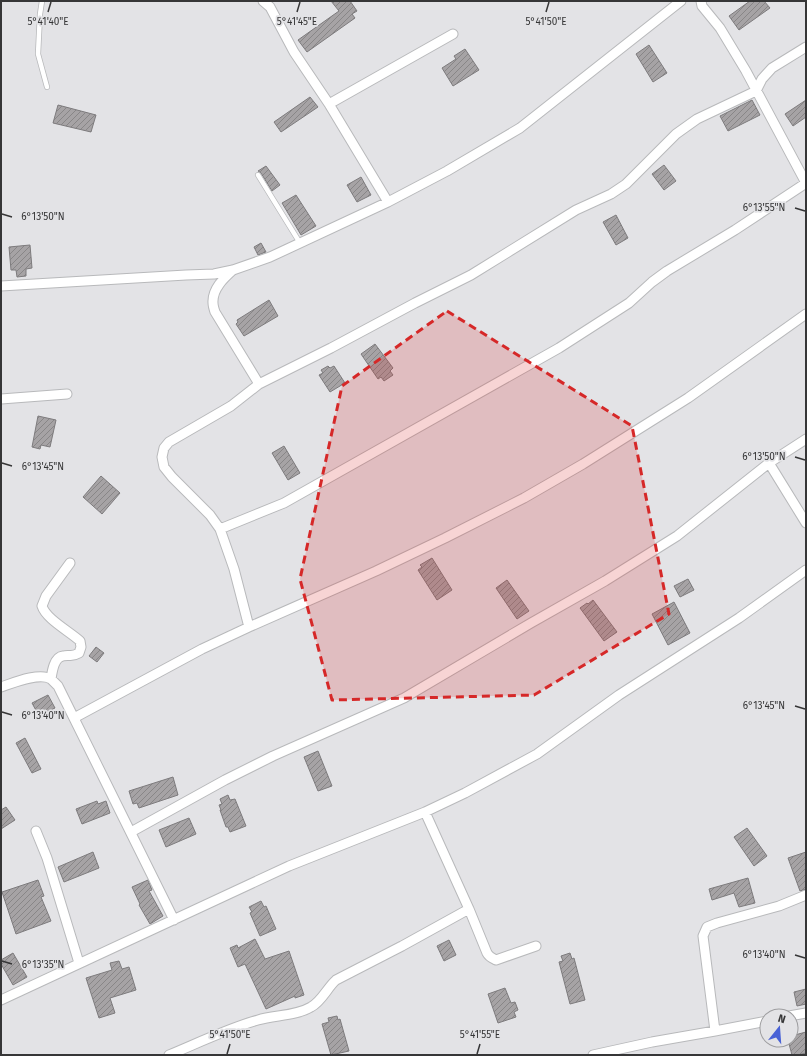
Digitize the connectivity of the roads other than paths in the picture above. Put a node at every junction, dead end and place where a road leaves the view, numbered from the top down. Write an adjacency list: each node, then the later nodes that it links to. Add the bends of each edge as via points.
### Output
1 (42, 1): 7 (lane, via 38,54)
2 (263, 1): 9 (street, via 270,6 294,52)
3 (681, 1): 12 (street, via 520,128)
4 (701, 1): 8 (street)
5 (453, 34): 9 (street)
6 (806, 47): 8 (street, via 772,68)
7 (46, 87)
8 (756, 90): 11 (street); 17 (street, via 681,130 626,184 611,194 576,210 471,275)
9 (329, 104): 12 (street)
10 (258, 176): 13 (lane)
11 (806, 183): 23 (street, via 667,271 629,303 559,348 284,503)
12 (388, 202): 13 (street)
13 (300, 243): 14 (street)
14 (232, 270): 15 (street, via 214,274); 17 (street, via 215,291 212,302 215,312)
15 (1, 286)
16 (806, 314): 26 (street, via 688,398 524,498 445,538)
17 (259, 384): 23 (street, via 231,406 178,436 164,448 164,467)
18 (67, 394): 19 (street)
19 (1, 398)
20 (806, 439): 21 (street)
21 (769, 463): 22 (street); 32 (street, via 677,536 404,698 273,756)
22 (806, 523)
23 (220, 529): 26 (street, via 234,569)
24 (70, 564): 27 (street, via 46,596 42,606 48,616 80,641 80,647 79,653 59,657)
25 (806, 570): 30 (street, via 739,618 619,695 537,754)
26 (249, 627): 29 (street, via 202,649)
27 (51, 679): 28 (street, via 33,678); 29 (street, via 58,686)
28 (1, 686)
29 (74, 718): 32 (street)
30 (425, 812): 34 (street); 35 (street, via 289,866)
31 (36, 831): 37 (street, via 48,858)
32 (131, 832): 35 (street)
33 (806, 895): 40 (street, via 779,906 707,927 702,936)
34 (469, 909): 36 (street, via 487,953 492,958 496,960); 41 (street, via 336,980 314,1006 307,1010 258,1020)
35 (174, 920): 37 (street)
36 (536, 946)
37 (79, 964): 38 (street)
38 (1, 1000)
39 (759, 1023): 40 (street)
40 (715, 1031): 42 (street)
41 (169, 1055)
42 (593, 1055)

